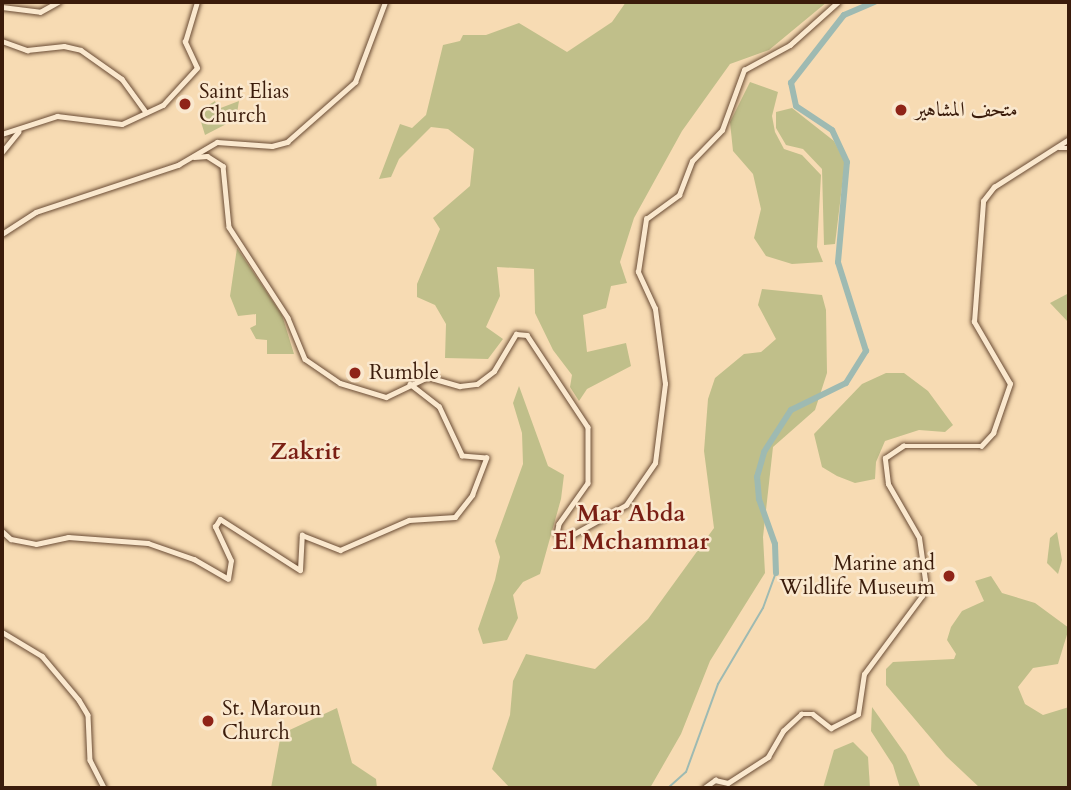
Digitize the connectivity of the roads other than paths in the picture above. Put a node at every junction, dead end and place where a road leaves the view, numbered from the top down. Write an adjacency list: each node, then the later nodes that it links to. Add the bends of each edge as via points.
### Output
1 (58, 2): 5 (street, via 40,12)
2 (197, 2): 8 (street, via 185,42 197,62 196,71 166,103)
3 (385, 2): 16 (street, via 363,69 350,89 322,115 281,146 223,140)
4 (838, 2): 18 (street, via 790,45 744,70 722,130 692,162 684,188 645,222 638,272 659,327 664,412 651,472 626,505 568,538 559,537 561,518 587,483 588,427 523,333 515,336 500,363 482,382 460,386 428,377)
5 (2, 7)
6 (2, 41): 7 (street, via 27,50 64,46 81,50 122,79)
7 (139, 107): 8 (street); 9 (street)
8 (146, 112): 9 (street)
9 (136, 116): 10 (street, via 115,125 57,116)
10 (18, 132): 11 (street); 15 (street)
11 (2, 134)
12 (1069, 139): 14 (street)
13 (1069, 148): 14 (street)
14 (1058, 149): 22 (street, via 994,187 983,201 974,322 1010,384 992,433 981,446 903,446 885,458 888,484 919,538 925,580 922,596 864,674 858,714 832,728 813,713 801,714 783,731 768,757 728,783 715,780)
15 (2, 152)
16 (194, 157): 17 (street, via 36,212); 18 (street, via 207,156 223,166 229,227 295,330 306,359 340,383 386,397)
17 (2, 234)
18 (410, 384): 19 (street, via 439,407 462,456 486,458 472,495 455,517 409,520 340,550 301,536 300,570 220,519 215,527 231,561 228,579 194,559 148,543 68,537 36,544 11,539)
19 (2, 531)
20 (2, 632): 21 (street, via 42,656 79,700 88,715 90,760)
21 (104, 788)
22 (704, 788)

